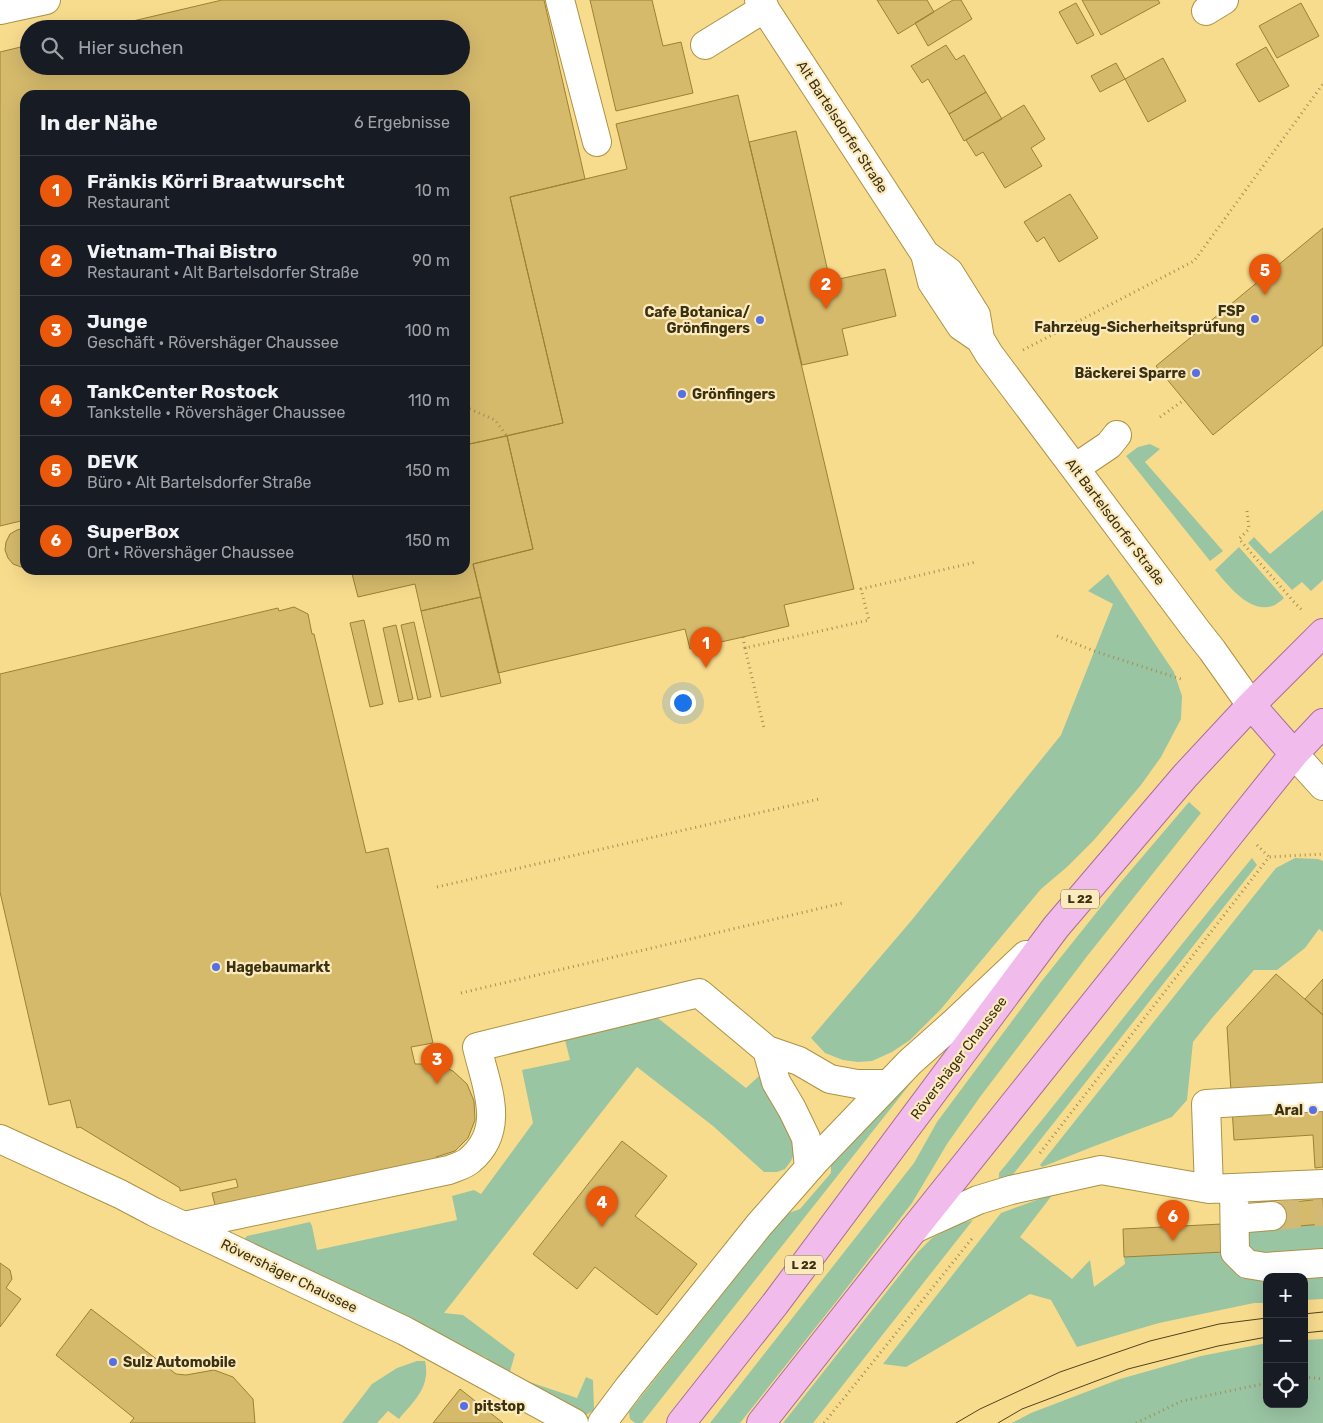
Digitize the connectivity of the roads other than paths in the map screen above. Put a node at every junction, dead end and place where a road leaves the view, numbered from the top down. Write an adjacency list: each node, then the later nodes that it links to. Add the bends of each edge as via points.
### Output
1 (46, 0): 4 (street)
2 (560, 0): 6 (street)
3 (762, 4): 5 (street); 8 (street, Alt Bartelsdorfer Straße, via 925,254 954,279 976,315 980,339 998,366)
4 (0, 10)
5 (705, 45)
6 (597, 142)
7 (1117, 435): 8 (street, via 1109,445)
8 (1075, 468): 10 (street, Alt Bartelsdorfer Straße)
9 (1323, 633): 10 (main road, Rövershäger Chaussee / L 22)
10 (1251, 705): 12 (main road); 14 (main road, Rövershäger Chaussee / L 22, via 1185,776)
11 (1323, 723): 12 (main road)
12 (1294, 754): 13 (street); 25 (main road)
13 (1323, 786)
14 (1056, 927): 16 (street); 29 (main road, Rövershäger Chaussee / L 22, via 775,1304)
15 (767, 1050): 16 (street, via 799,1061 830,1079 857,1084); 19 (street, via 776,1082 806,1138); 24 (street, via 699,993 477,1047 492,1109 491,1127 484,1146 469,1161 449,1170)
16 (888, 1084): 19 (street)
17 (1323, 1097): 21 (street, via 1206,1104)
18 (0, 1139): 24 (street, Rövershäger Chaussee)
19 (809, 1168): 28 (street, via 752,1232)
20 (1323, 1184): 21 (street)
21 (1222, 1188): 23 (street); 25 (street, via 1101,1170 978,1200)
22 (1272, 1216): 23 (street)
23 (1235, 1219): 26 (street, via 1235,1252 1246,1264 1265,1267)
24 (184, 1226): 27 (street, Rövershäger Chaussee, via 405,1331)
25 (914, 1228): 30 (main road)
26 (1323, 1263)
27 (574, 1423)
28 (602, 1423)
29 (681, 1423)
30 (761, 1423)

